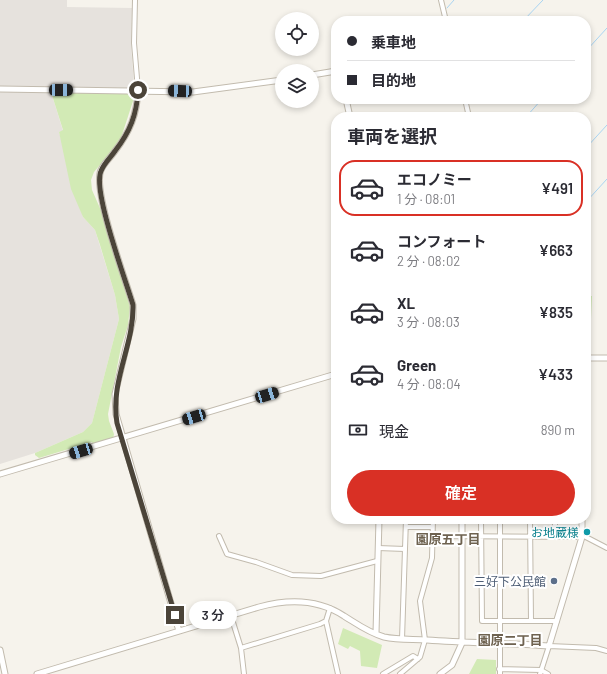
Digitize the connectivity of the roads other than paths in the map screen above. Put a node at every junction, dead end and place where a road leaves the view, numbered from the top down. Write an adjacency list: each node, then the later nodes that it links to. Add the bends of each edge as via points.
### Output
1 (135, 0): 8 (street, via 134,43)
2 (441, 0): 3 (street)
3 (445, 16)
4 (331, 72): 5 (street)
5 (319, 74)
6 (275, 81): 8 (street, via 193,92)
7 (0, 89): 8 (street)
8 (138, 90): 12 (street, via 138,104 131,127 100,171 98,184 133,305 133,319 115,394 116,414)
9 (591, 358): 10 (street)
10 (607, 358)
11 (331, 376): 12 (street)
12 (122, 439): 13 (street); 42 (street)
13 (0, 474)
14 (379, 524): 32 (street)
15 (432, 524): 23 (street)
16 (462, 524): 27 (street)
17 (481, 524): 30 (street)
18 (500, 524): 31 (street)
19 (530, 524): 28 (street)
20 (555, 524): 29 (street)
21 (582, 524): 26 (street)
22 (406, 527): 23 (street); 34 (street)
23 (432, 527): 25 (street)
24 (219, 536): 35 (street, via 227,554 292,576 321,576)
25 (432, 536): 27 (street); 45 (street, via 432,558 420,601)
26 (582, 536): 29 (street); 33 (street); 41 (street)
27 (462, 537): 30 (street); 46 (street)
28 (530, 537): 29 (street); 31 (street); 40 (street)
29 (555, 537)
30 (482, 538): 31 (street); 39 (street, via 482,620)
31 (500, 538): 39 (street)
32 (378, 548): 34 (street); 35 (street)
33 (607, 548)
34 (405, 549): 44 (street)
35 (377, 562): 43 (street)
36 (330, 608): 37 (street, via 305,602 282,602); 38 (street); 43 (street, via 364,629)
37 (231, 616): 42 (street); 49 (street)
38 (326, 621): 49 (street); 58 (street)
39 (500, 621): 40 (street); 47 (street)
40 (531, 621): 41 (street)
41 (557, 621): 48 (street)
42 (179, 631): 56 (street)
43 (376, 633): 44 (street)
44 (402, 639): 45 (street)
45 (425, 640): 46 (street); 52 (street)
46 (462, 643): 47 (street); 61 (street, via 452,665)
47 (499, 643): 48 (street); 53 (street)
48 (549, 646): 51 (street); 54 (street)
49 (241, 648): 57 (street)
50 (0, 650): 55 (street)
51 (607, 650)
52 (418, 659): 59 (street, via 413,656); 60 (street)
53 (500, 672): 54 (street)
54 (541, 672): 62 (street)
55 (5, 674)
56 (37, 674)
57 (244, 674)
58 (338, 674)
59 (383, 674)
60 (400, 674)
61 (440, 674)
62 (548, 674)

